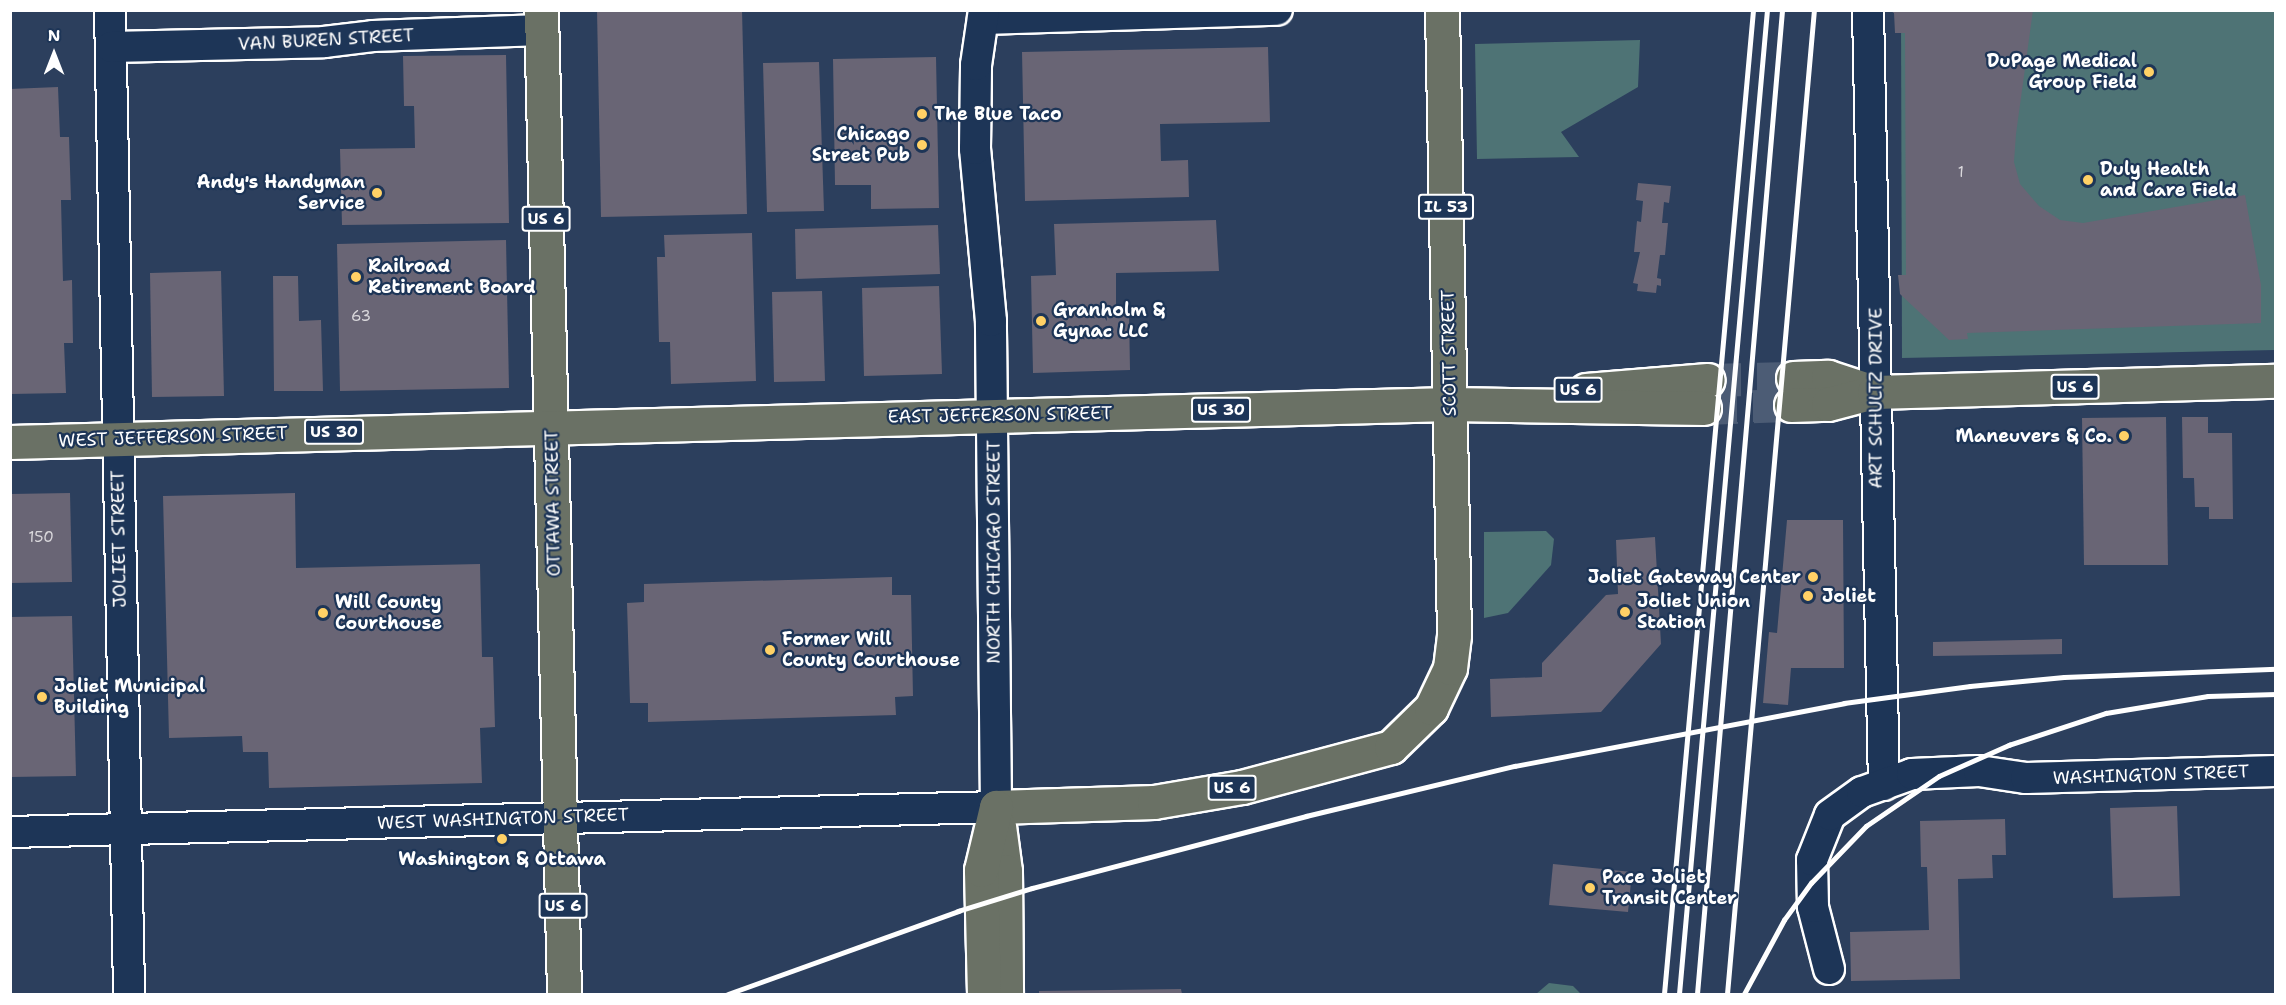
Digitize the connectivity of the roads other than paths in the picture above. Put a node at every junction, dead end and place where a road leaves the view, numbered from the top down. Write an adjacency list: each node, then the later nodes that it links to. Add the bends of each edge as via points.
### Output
1 (110, 10): 7 (street, JOLIET STREET)
2 (1276, 10): 5 (street)
3 (1442, 10): 12 (main road, SCOTT STREET / IL 53)
4 (1868, 10): 10 (street, ART SCHULTZ DRIVE, via 1877,349)
5 (983, 15): 13 (street, NORTH CHICAGO STREET, via 976,65 975,149 988,270)
6 (541, 20): 7 (street, VAN BUREN STREET, via 324,42); 14 (main road, OTTAWA STREET / US 6)
7 (111, 47): 15 (street, JOLIET STREET)
8 (2276, 381): 10 (main road, US 6)
9 (1792, 392): 10 (main road, US 6, via 1828,377)
10 (1874, 392): 18 (street, ART SCHULTZ DRIVE)
11 (1706, 394): 12 (main road, EAST JEFFERSON STREET / US 6)
12 (1450, 404): 13 (main road, EAST JEFFERSON STREET / US 30); 19 (main road, SCOTT STREET / US 6, via 1454,635 1450,668 1420,722 1391,747 1242,787 1154,802)
13 (993, 416): 14 (main road, EAST JEFFERSON STREET / US 30); 19 (street, NORTH CHICAGO STREET)
14 (551, 427): 15 (main road, WEST JEFFERSON STREET / US 30); 20 (main road, OTTAWA STREET / US 6)
15 (117, 438): 16 (main road, WEST JEFFERSON STREET / US 30); 21 (street, JOLIET STREET)
16 (10, 442)
17 (2276, 771): 18 (street, WASHINGTON STREET, via 2026,778 1981,791 1914,795)
18 (1884, 785): 23 (street, via 1843,803 1830,815 1812,860 1813,907)
19 (996, 807): 20 (street, WEST WASHINGTON STREET); 26 (main road, via 981,870); 27 (main road, via 1005,871)
20 (561, 817): 21 (street, WEST WASHINGTON STREET); 25 (main road, OTTAWA STREET / US 6)
21 (124, 829): 22 (street, WEST WASHINGTON STREET); 24 (street, JOLIET STREET)
22 (10, 832)
23 (1829, 982)
24 (129, 994)
25 (564, 994)
26 (984, 994)
27 (1006, 994)

